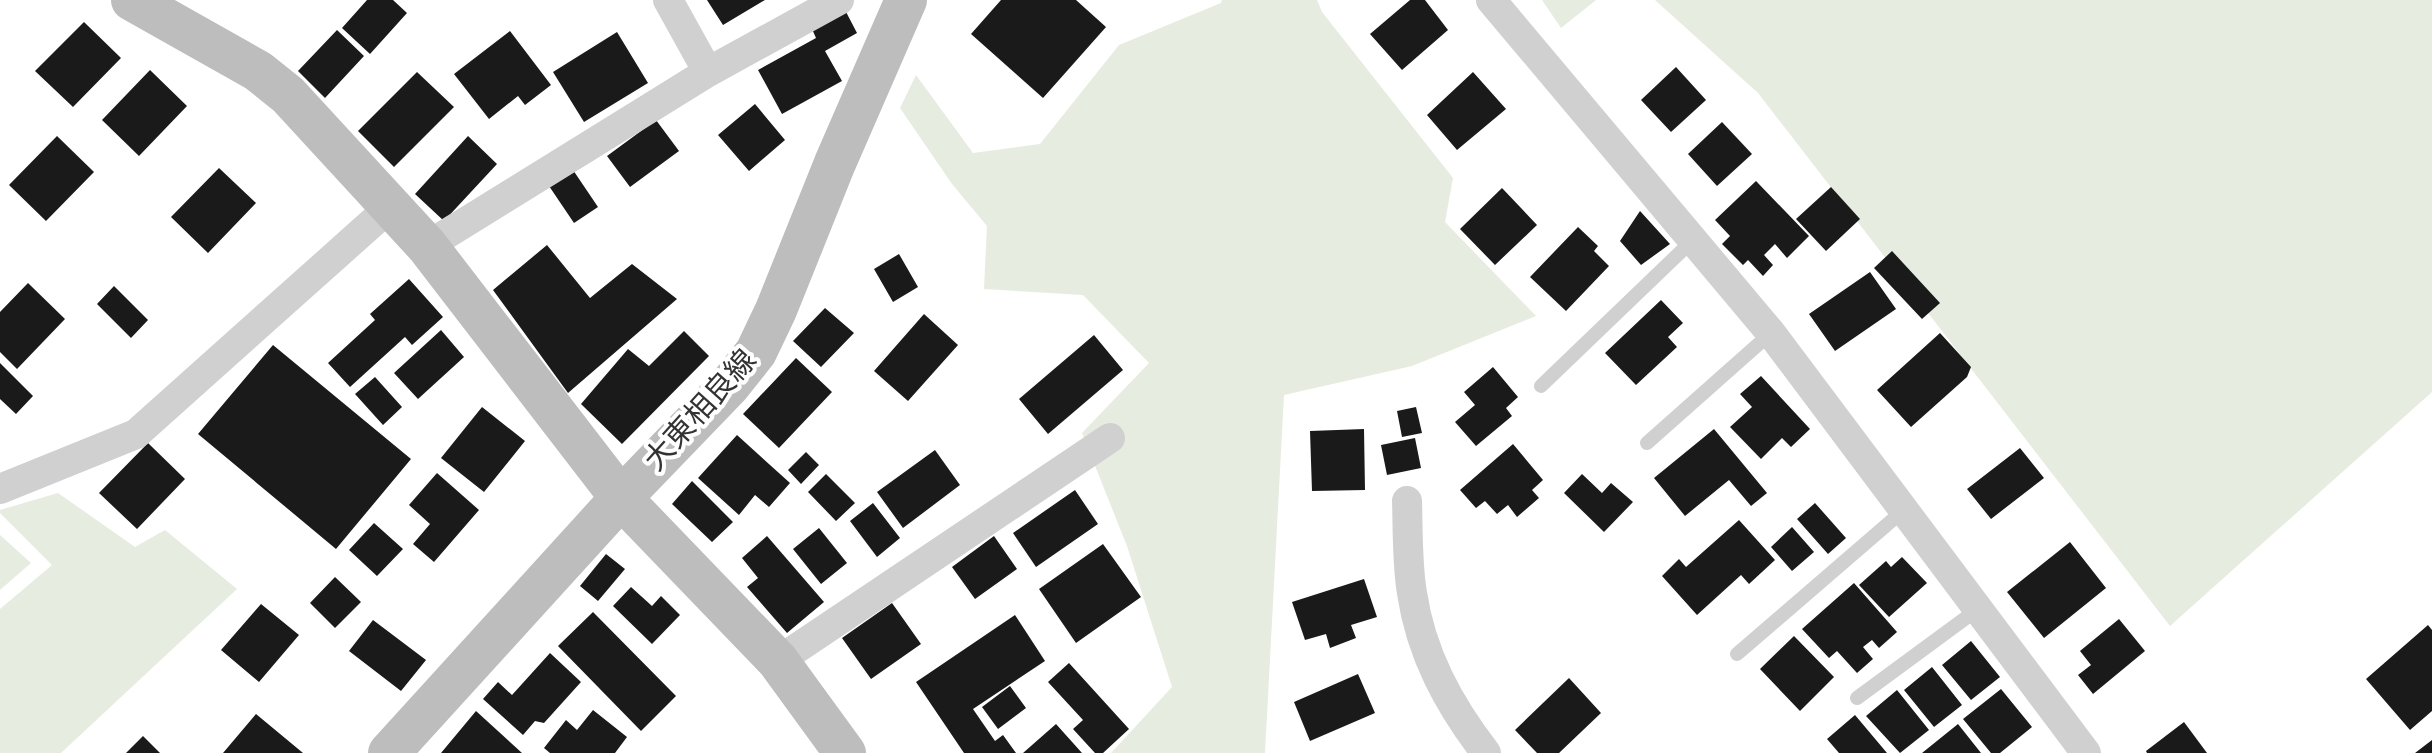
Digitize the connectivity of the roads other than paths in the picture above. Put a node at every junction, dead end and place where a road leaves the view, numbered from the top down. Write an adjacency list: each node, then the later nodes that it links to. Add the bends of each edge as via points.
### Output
1 (132, 0): 7 (street, via 258,71 288,95)
2 (668, 0): 6 (street)
3 (839, 0): 6 (street)
4 (906, 0): 15 (street, 大東相良線, via 756,352)
5 (1491, 0): 8 (street)
6 (708, 72): 9 (street)
7 (391, 206): 9 (street); 14 (street, via 136,434)
8 (1693, 240): 10 (street); 11 (lane)
9 (427, 246): 15 (street)
10 (1771, 333): 13 (lane); 17 (street)
11 (1541, 386)
12 (1110, 438): 20 (street)
13 (1647, 443)
14 (0, 489)
15 (621, 498): 20 (street); 22 (street, 大東相良線)
16 (1407, 501): 24 (street, via 1412,593 1430,661 1458,717)
17 (1904, 510): 18 (street); 19 (lane)
18 (1978, 609): 21 (lane); 25 (street)
19 (1737, 654)
20 (778, 661): 23 (street)
21 (1857, 698)
22 (389, 753)
23 (845, 753)
24 (1486, 753)
25 (2086, 753)

